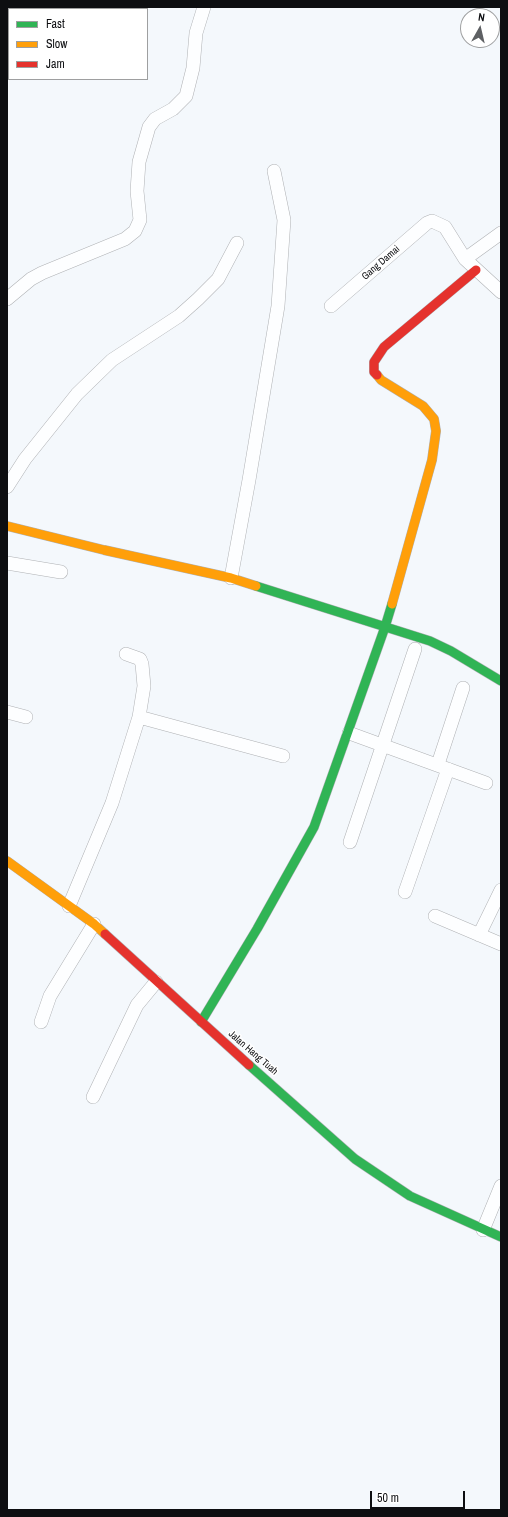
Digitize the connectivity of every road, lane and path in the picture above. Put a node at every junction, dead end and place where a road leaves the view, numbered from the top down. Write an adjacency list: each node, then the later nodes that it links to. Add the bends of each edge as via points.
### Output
1 (204, 7): 8 (street, via 196,33 193,68 186,96 149,127 139,162 137,191 140,220 135,231 125,239 42,273)
2 (274, 171): 14 (street, via 284,220 278,306)
3 (501, 232): 5 (street)
4 (237, 243): 10 (street, via 218,279 198,299 179,316 112,360 77,394 25,459)
5 (465, 259): 6 (street); 9 (street, Gang Damai, via 445,227 432,221 427,222)
6 (476, 270): 7 (street); 15 (street, via 384,348 374,362 374,372 381,380 424,406 434,419 436,431 432,460)
7 (501, 292)
8 (7, 299)
9 (331, 306)
10 (7, 487)
11 (7, 526): 14 (street)
12 (7, 563): 13 (street)
13 (61, 572)
14 (231, 578): 15 (street)
15 (385, 627): 18 (street, via 430,641); 23 (street)
16 (415, 649): 24 (street)
17 (126, 654): 22 (street, via 140,659 142,664 144,686)
18 (501, 681)
19 (463, 688): 26 (street)
20 (7, 712): 21 (street)
21 (26, 717)
22 (139, 717): 25 (street); 32 (street, via 112,803)
23 (348, 733): 24 (street); 39 (street, via 314,827)
24 (383, 745): 26 (street); 28 (street)
25 (283, 756)
26 (443, 767): 27 (street); 31 (street)
27 (486, 783)
28 (350, 842)
29 (7, 861): 32 (street, Jalan Hang Tuah)
30 (501, 890): 35 (street)
31 (405, 892)
32 (69, 906): 34 (street, Jalan Hang Tuah)
33 (435, 916): 35 (street)
34 (94, 924): 37 (street, Jalan Hang Tuah); 38 (street, via 50,996)
35 (479, 935): 36 (street)
36 (501, 944)
37 (156, 982): 39 (street, Jalan Hang Tuah); 40 (street, via 137,1005)
38 (41, 1022)
39 (201, 1022): 42 (street, Jalan Hang Tuah, via 355,1159 410,1196)
40 (93, 1097)
41 (501, 1186): 42 (street)
42 (483, 1230): 43 (street, Jalan Hang Tuah)
43 (501, 1237)

